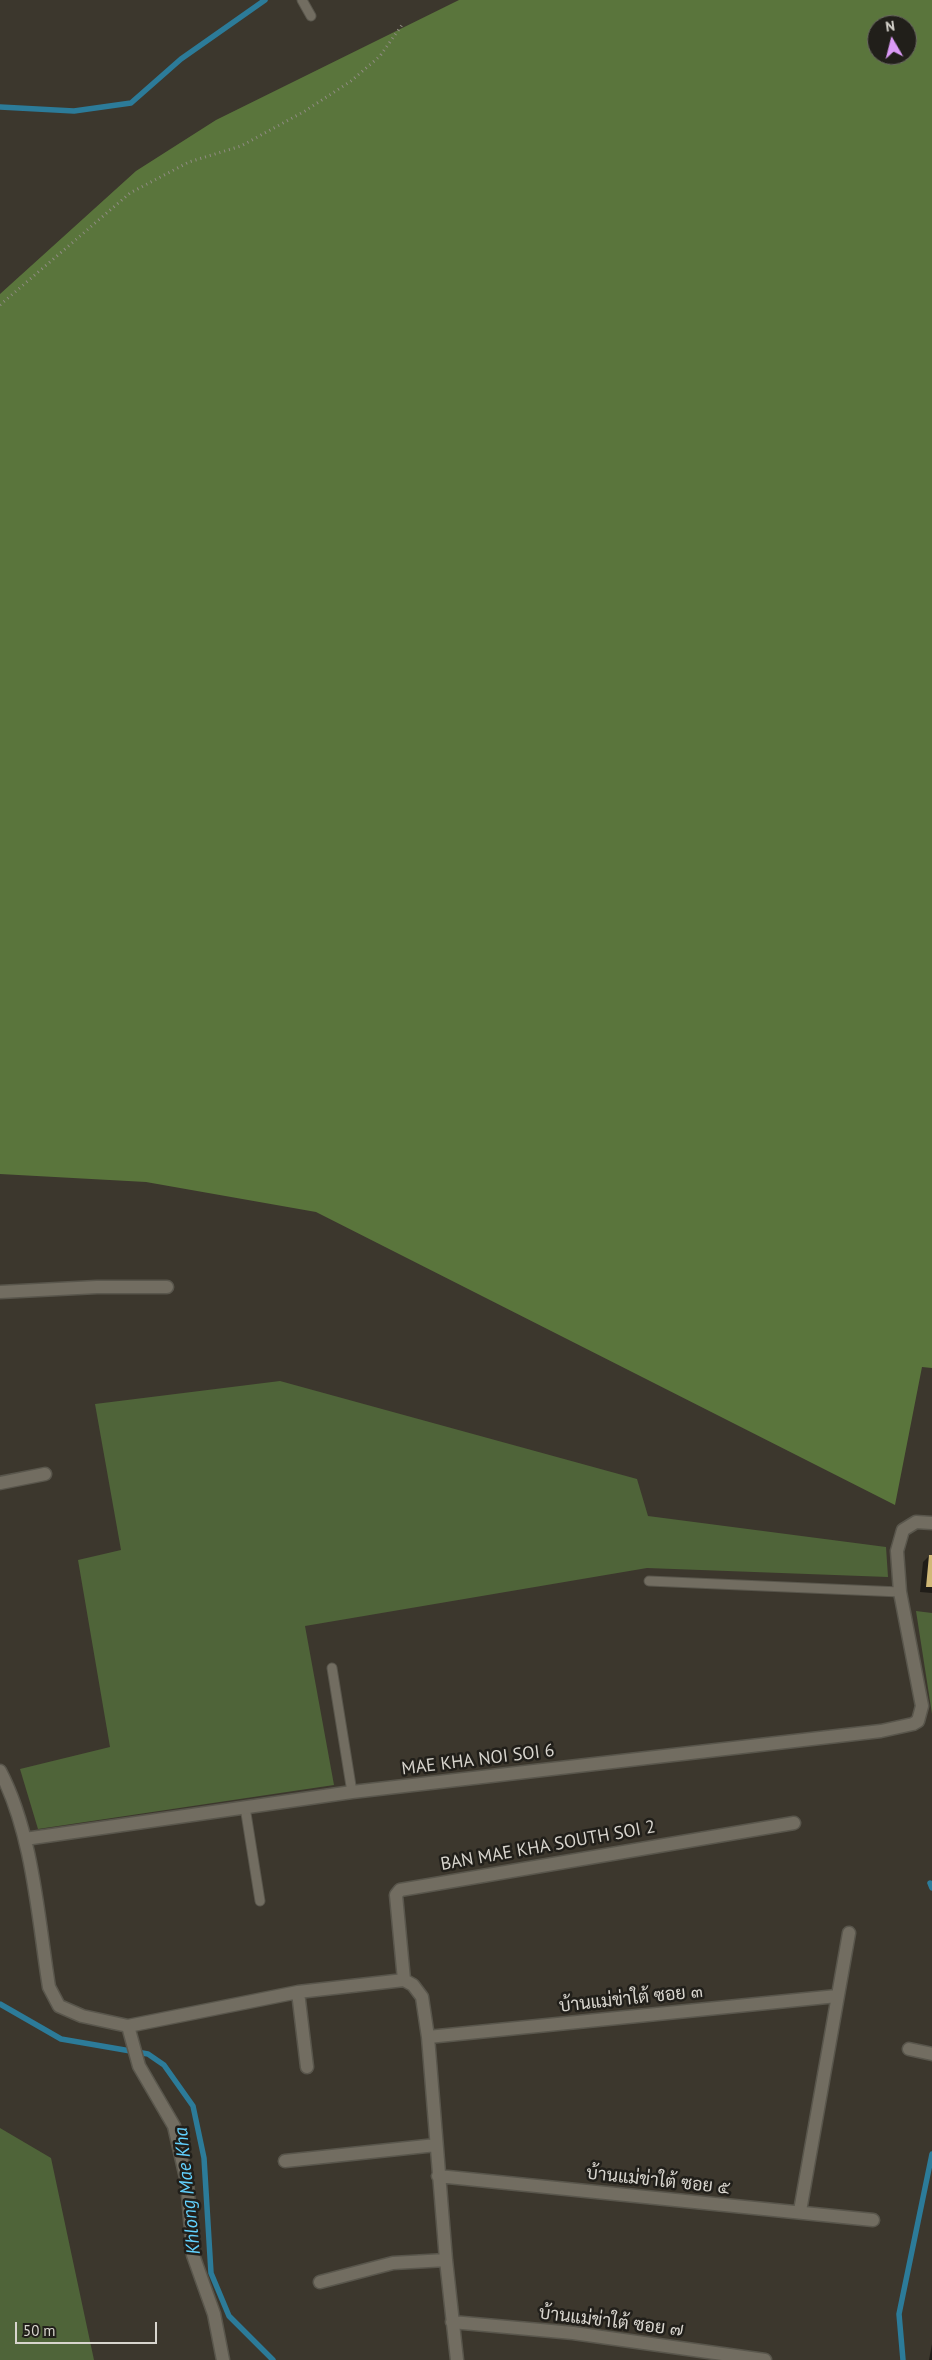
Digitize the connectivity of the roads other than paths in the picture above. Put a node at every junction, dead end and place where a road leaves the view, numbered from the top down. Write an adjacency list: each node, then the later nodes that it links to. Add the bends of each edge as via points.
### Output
1 (302, 0): 2 (lane)
2 (311, 16)
3 (167, 1287): 4 (street)
4 (0, 1292)
5 (44, 1474): 6 (street)
6 (0, 1482)
7 (932, 1523): 9 (street, via 916,1522 903,1530 898,1551)
8 (648, 1582): 9 (lane)
9 (900, 1592): 12 (street, MAE KHA NOI SOI 6, via 922,1706 918,1722 913,1724 881,1731)
10 (332, 1668): 12 (lane)
11 (0, 1771): 15 (street, via 12,1795)
12 (352, 1792): 13 (street, MAE KHA NOI SOI 6)
13 (245, 1807): 15 (street, MAE KHA NOI SOI 6); 16 (lane)
14 (794, 1822): 18 (street, BAN MAE KHA SOUTH SOI 2, via 400,1890 396,1895 396,1914)
15 (25, 1839): 21 (street, via 49,1987 59,2006 82,2016)
16 (260, 1901)
17 (849, 1933): 20 (street)
18 (404, 1980): 19 (street); 22 (street, via 413,1985 422,1997)
19 (298, 1992): 21 (street); 25 (street)
20 (837, 1996): 22 (street, บ้านแม่ข่าใต้ ซอย ๓); 29 (street)
21 (128, 2026): 34 (street, via 139,2066 174,2126 187,2182 193,2256 214,2314)
22 (428, 2037): 26 (street)
23 (909, 2049): 24 (street)
24 (932, 2054)
25 (307, 2067)
26 (436, 2145): 27 (street); 28 (street)
27 (286, 2161)
28 (438, 2176): 29 (street, บ้านแม่ข่าใต้ ซอย ๕); 31 (street)
29 (800, 2211): 30 (street, บ้านแม่ข่าใต้ ซอย ๕)
30 (873, 2220)
31 (446, 2260): 32 (street, via 393,2263); 33 (street)
32 (320, 2282)
33 (452, 2322): 35 (street); 36 (street, บ้านแม่ข่าใต้ ซอย ๗, via 573,2333)
34 (223, 2360)
35 (457, 2360)
36 (765, 2360)

